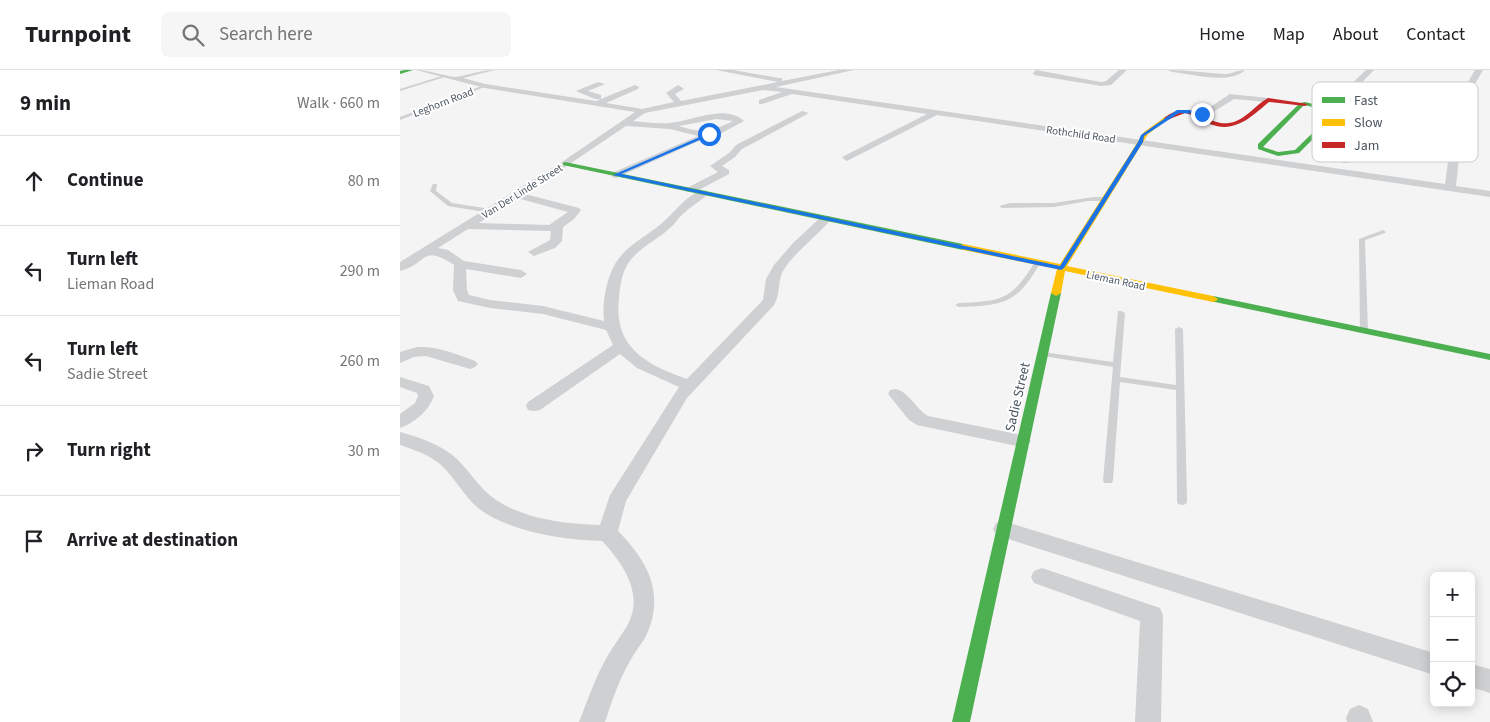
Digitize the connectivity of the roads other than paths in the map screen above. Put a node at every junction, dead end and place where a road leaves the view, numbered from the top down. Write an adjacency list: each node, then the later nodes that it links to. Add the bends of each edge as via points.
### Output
1 (411, 70): 12 (street)
2 (420, 70): 13 (street, Van Der Linde Street)
3 (491, 70): 13 (street)
4 (720, 70): 16 (street)
5 (850, 70): 16 (street, Van Der Linde Street)
6 (1042, 70): 7 (street, via 1037,73 1101,84 1108,83)
7 (1123, 70)
8 (1172, 70): 9 (street, via 1221,76 1234,75)
9 (1241, 70)
10 (1370, 70): 14 (street)
11 (1479, 70): 15 (street)
12 (400, 73)
13 (449, 77): 18 (street, Van Der Linde Street); 22 (lane)
14 (1358, 82)
15 (1472, 82)
16 (786, 83): 21 (street, Van Der Linde Street)
17 (601, 84): 25 (street, via 580,91)
18 (486, 86): 29 (street, Van Der Linde Street); 37 (lane, Leghorn Road)
19 (635, 87): 25 (street)
20 (678, 87): 28 (street, via 680,89 670,93)
21 (761, 87): 23 (street, Rothchild Road); 28 (street, Van Der Linde Street)
22 (400, 90)
23 (791, 91): 24 (street, Rothchild Road); 27 (street)
24 (829, 97): 31 (street); 35 (street, Rothchild Road)
25 (610, 99): 29 (street)
26 (1268, 100): 30 (street); 36 (street, via 1233,96); 36 (street, via 1237,123 1229,125 1213,123)
27 (762, 102)
28 (680, 103): 33 (street, Van Der Linde Street)
29 (597, 104): 33 (street, Van Der Linde Street)
30 (1302, 104): 32 (street); 41 (street, via 1260,148 1278,153 1297,152)
31 (815, 105)
32 (1312, 105)
33 (642, 111): 38 (street, Van Der Linde Street)
34 (805, 113): 49 (street, via 739,148 716,166 725,172)
35 (935, 113): 42 (street, Rothchild Road); 43 (street)
36 (1202, 114): 42 (street, Sadie Street, via 1184,111 1174,114 1142,136)
37 (400, 118)
38 (626, 123): 39 (street); 45 (street, Van Der Linde Street)
39 (671, 126): 40 (street, via 695,134); 40 (street, via 699,118 740,120)
40 (709, 134): 46 (street)
41 (1312, 137)
42 (1141, 142): 48 (street, Rothchild Road); 52 (street, Sadie Street)
43 (847, 158)
44 (1453, 162): 48 (street)
45 (565, 164): 46 (street, Lieman Road); 51 (street, Van Der Linde Street)
46 (616, 175): 49 (street, Lieman Road)
47 (435, 184): 54 (lane, via 434,191 450,205)
48 (1450, 188): 50 (street, Rothchild Road)
49 (697, 192): 55 (street, Lieman Road); 68 (street, via 668,224 634,249 622,264 611,300)
50 (1490, 194)
51 (516, 195): 54 (street, Van Der Linde Street); 57 (street, via 575,210)
52 (1105, 198): 53 (lane, via 1061,204); 64 (street, Sadie Street)
53 (1002, 206)
54 (491, 211): 56 (street, Van Der Linde Street)
55 (826, 218): 61 (street, Lieman Road); 79 (street, via 773,277 769,302)
56 (467, 226): 57 (street, via 543,229); 59 (street, Van Der Linde Street)
57 (556, 226): 60 (street, via 556,241 552,246)
58 (1383, 232): 70 (lane, via 1362,239)
59 (427, 250): 62 (street, via 444,253); 63 (street, Van Der Linde Street)
60 (534, 252)
61 (1038, 263): 64 (street, Lieman Road); 66 (lane, via 1028,283 1010,297 994,304)
62 (460, 264): 65 (street); 68 (street, via 463,298 543,310)
63 (400, 268)
64 (1061, 268): 70 (street, Lieman Road); 72 (street, Sadie Street)
65 (521, 274)
66 (959, 304)
67 (1121, 314): 76 (lane)
68 (612, 327): 71 (street)
69 (1179, 329): 80 (lane)
70 (1364, 331): 73 (street, Lieman Road)
71 (620, 347): 79 (street, via 662,377); 82 (street)
72 (1042, 353): 76 (lane); 85 (street, Sadie Street)
73 (1490, 357)
74 (400, 358): 75 (street, via 414,351 431,351)
75 (470, 364)
76 (1117, 366): 77 (lane)
77 (1116, 379): 80 (lane); 86 (lane)
78 (400, 382): 83 (street, via 423,390 426,396 422,406)
79 (690, 386): 89 (street, via 681,395 629,478 617,500)
80 (1180, 388): 87 (lane)
81 (896, 394): 85 (street, via 923,421)
82 (534, 406)
83 (400, 422)
84 (400, 438): 89 (street, via 440,454 485,502 501,514 583,533)
85 (1022, 441): 88 (street, Sadie Street)
86 (1108, 480)
87 (1182, 501)
88 (1003, 528): 91 (street); 95 (street, Sadie Street)
89 (607, 533): 94 (street, via 639,572 644,603 636,632 618,660)
90 (1042, 577): 96 (street, via 1152,615)
91 (1430, 663)
92 (1475, 676): 93 (street)
93 (1490, 681)
94 (592, 722)
95 (961, 722)
96 (1148, 722)

